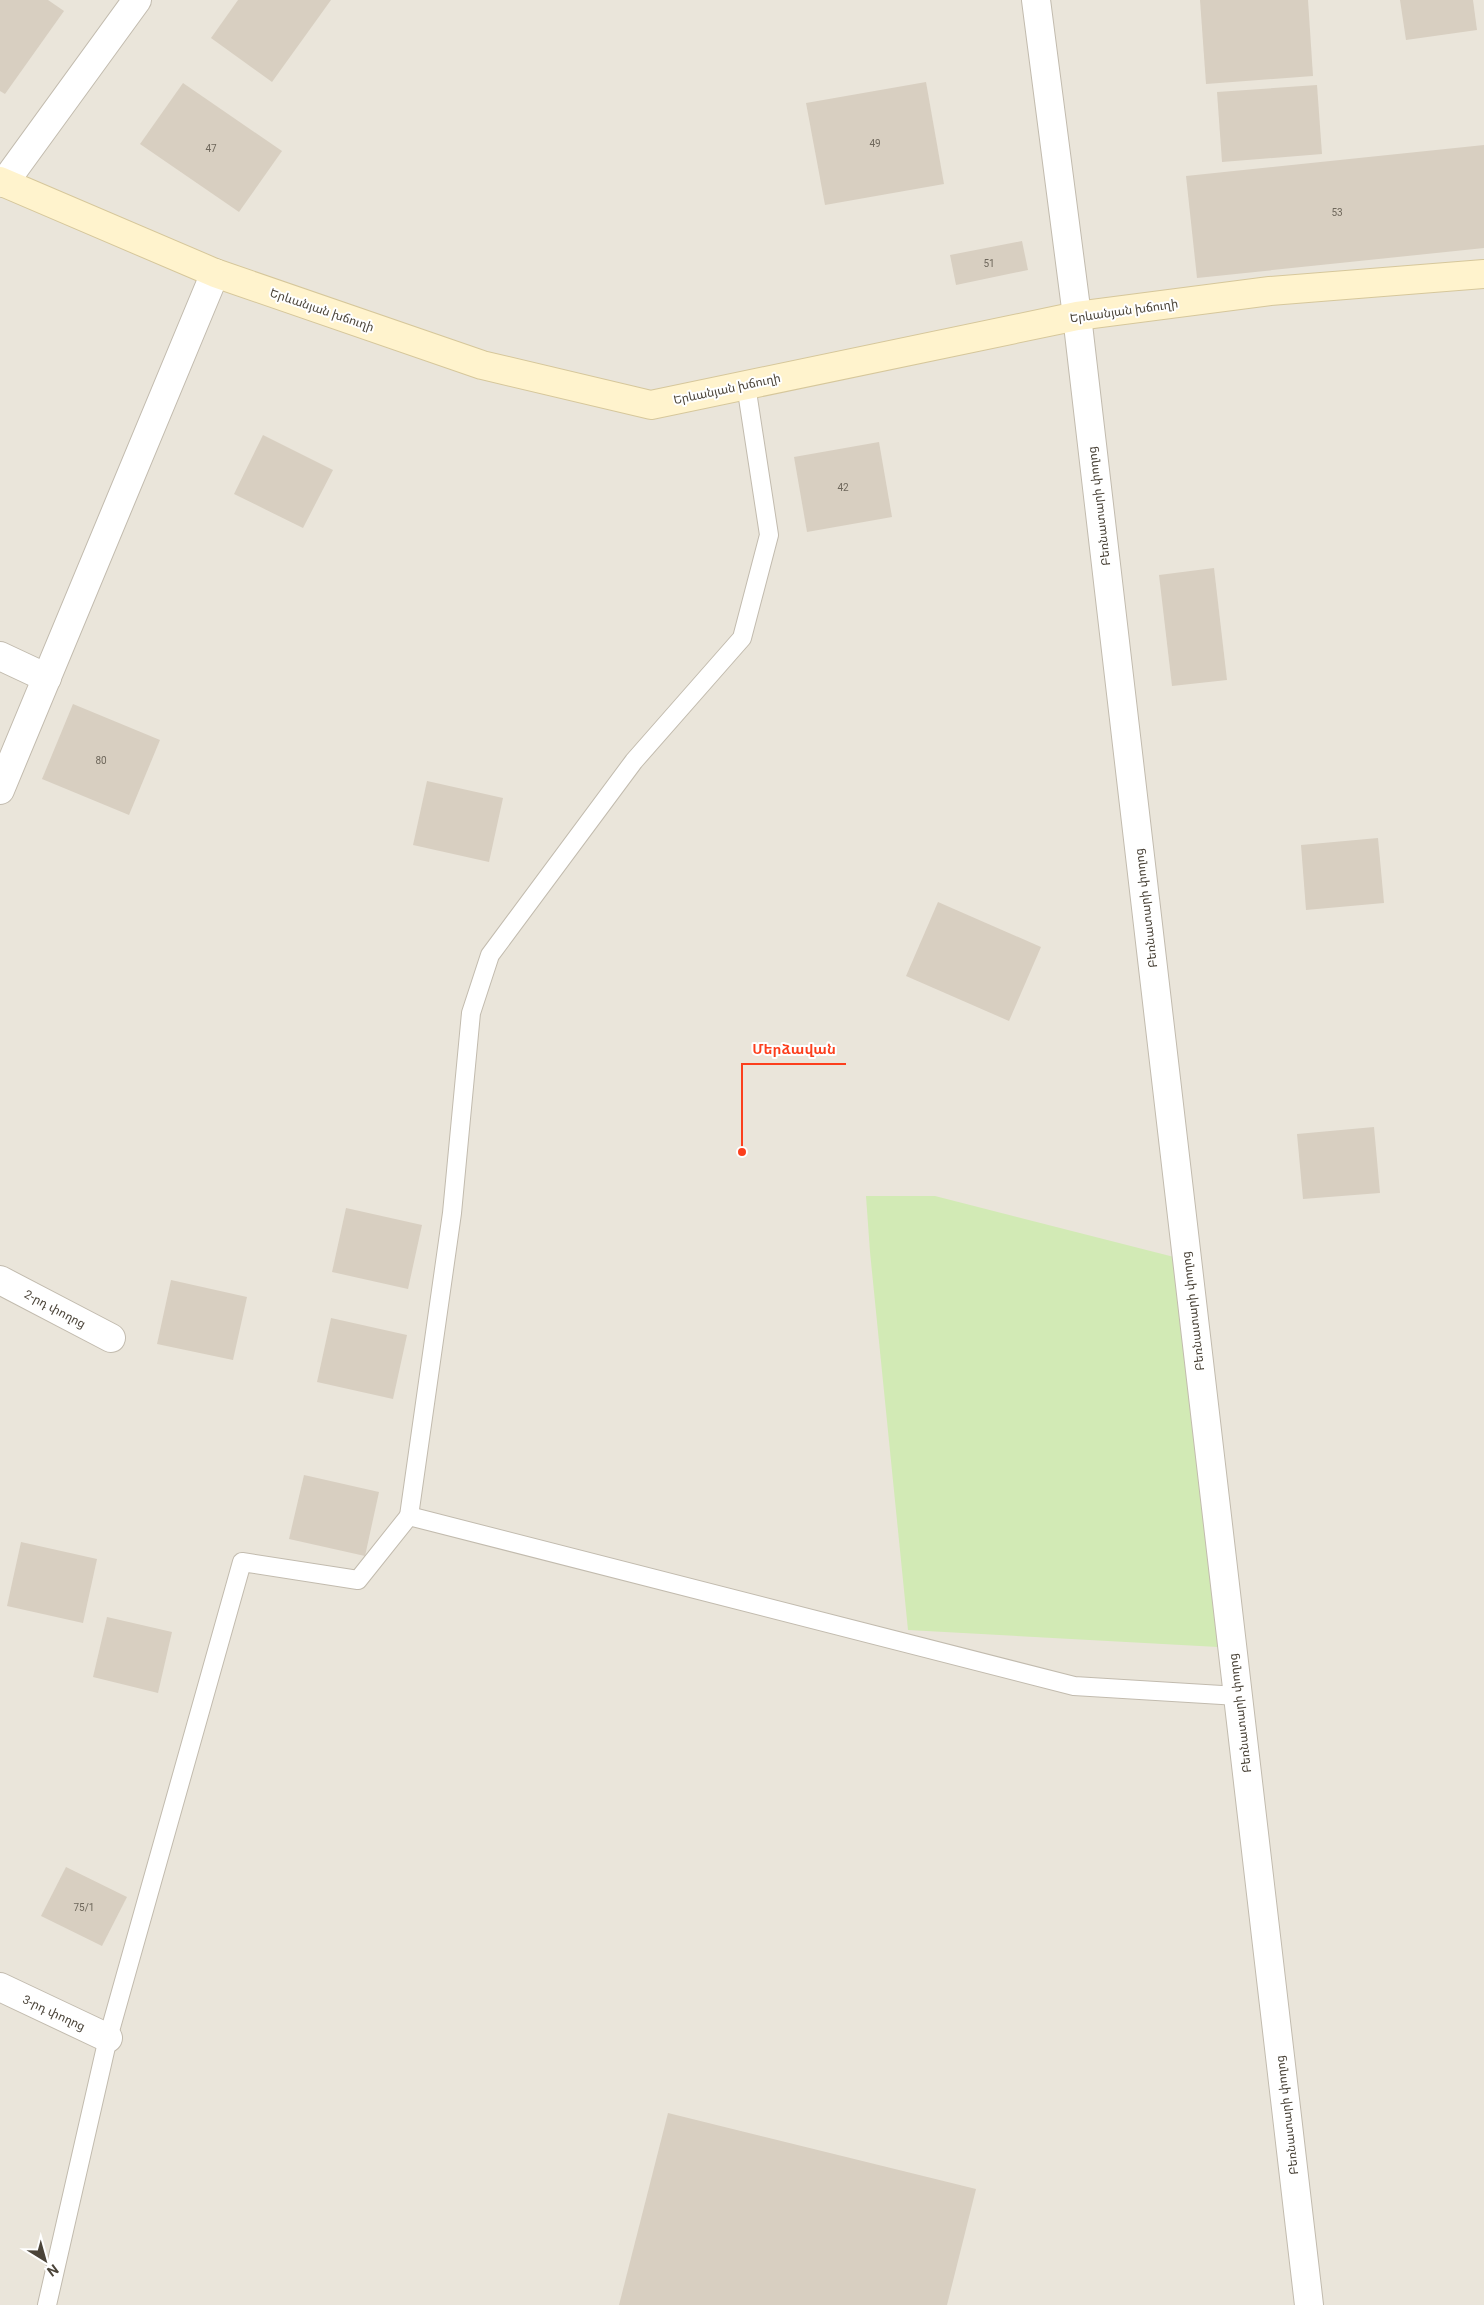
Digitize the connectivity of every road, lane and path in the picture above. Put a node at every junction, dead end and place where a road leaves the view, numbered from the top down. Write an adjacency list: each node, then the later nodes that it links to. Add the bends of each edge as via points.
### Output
1 (137, 0): 3 (street)
2 (1036, 0): 6 (street, Բեռնատարի փողոց)
3 (2, 182): 4 (main road, Երևանյան խճուղի)
4 (215, 273): 7 (main road, Երևանյան խճուղի, via 482,365 650,405); 9 (street)
5 (1484, 274): 6 (main road, Երևանյան խճուղի, via 1270,291)
6 (1077, 316): 7 (main road, Երևանյան խճուղի); 14 (street, Բեռնատարի փողոց)
7 (746, 385): 13 (lane, via 769,535 742,638 634,761 490,956 471,1013 452,1213)
8 (0, 656): 9 (street)
9 (47, 678): 10 (street)
10 (0, 790)
11 (0, 1280): 12 (street, 2-րդ փողոց)
12 (111, 1338)
13 (409, 1516): 14 (lane, via 1074,1686); 16 (lane, via 358,1580 242,1562)
14 (1238, 1696): 18 (street, Բեռնատարի փողոց)
15 (0, 1987): 16 (street, 3-րդ փողոց)
16 (108, 2038): 17 (lane)
17 (47, 2305)
18 (1309, 2305)

